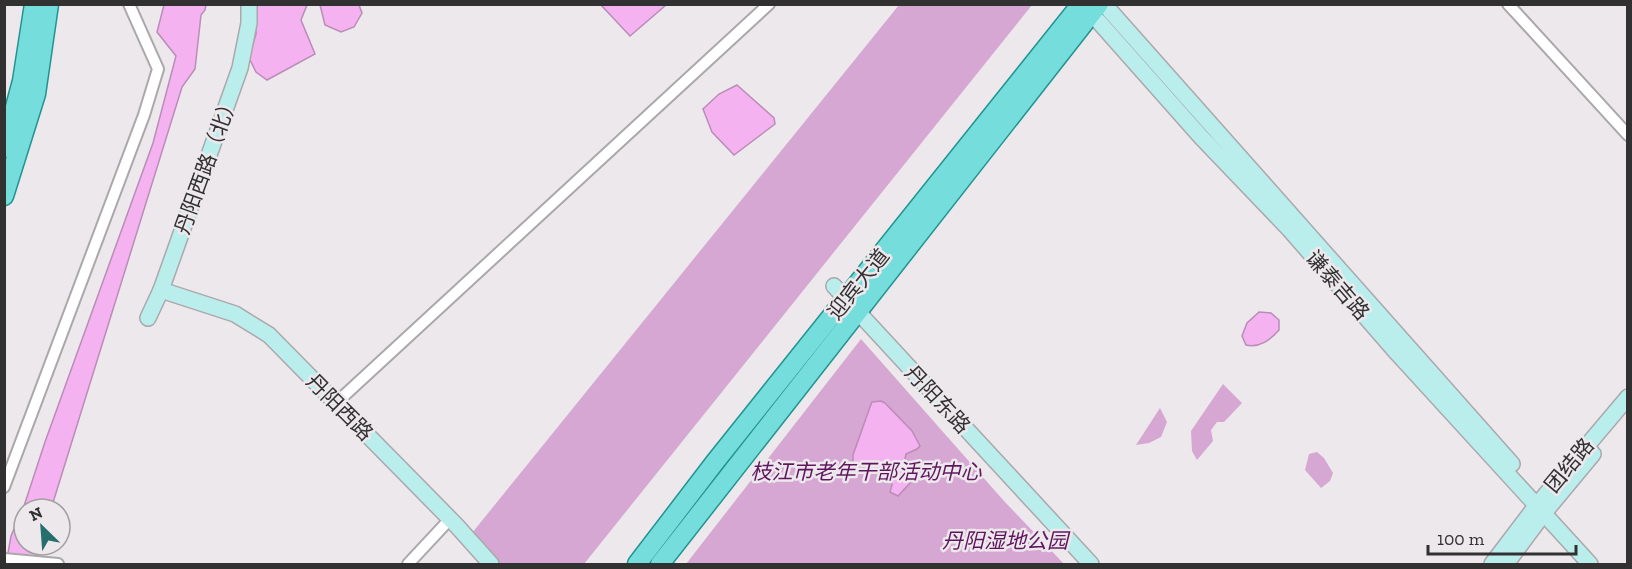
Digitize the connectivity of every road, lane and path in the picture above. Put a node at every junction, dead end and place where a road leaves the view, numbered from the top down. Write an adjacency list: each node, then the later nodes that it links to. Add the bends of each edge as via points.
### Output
1 (34, 4): 9 (main road, via 22,81)
2 (49, 4): 10 (main road, via 36,94)
3 (129, 4): 17 (street, via 158,69)
4 (249, 4): 11 (street, 丹阳西路（北）, via 240,68)
5 (769, 4): 15 (street)
6 (1508, 4): 8 (street)
7 (1093, 6): 12 (main road, 迎宾大道); 18 (street, 谦泰吉路, via 1201,137)
8 (1628, 135)
9 (4, 148)
10 (4, 196)
11 (161, 290): 13 (street, 丹阳西路（北）); 15 (street, 丹阳西路, via 235,314 269,335)
12 (846, 299): 24 (main road, 迎宾大道); 25 (main road, 迎宾大道); 26 (street, 丹阳东路)
13 (148, 318)
14 (1628, 397): 18 (street, 团结路)
15 (336, 403): 19 (street, 丹阳西路)
16 (1628, 411): 18 (street, 团结路)
17 (4, 487)
18 (1543, 505): 27 (street, 团结路); 28 (street, 团结路); 29 (street, 谦泰吉路); 30 (street, 谦泰吉路)
19 (450, 519): 22 (street); 23 (street, 丹阳西路)
20 (4, 559): 21 (street)
21 (58, 564)
22 (408, 564)
23 (491, 564)
24 (637, 564)
25 (660, 564)
26 (1091, 564)
27 (1492, 564)
28 (1506, 564)
29 (1590, 564)
30 (1603, 564)

